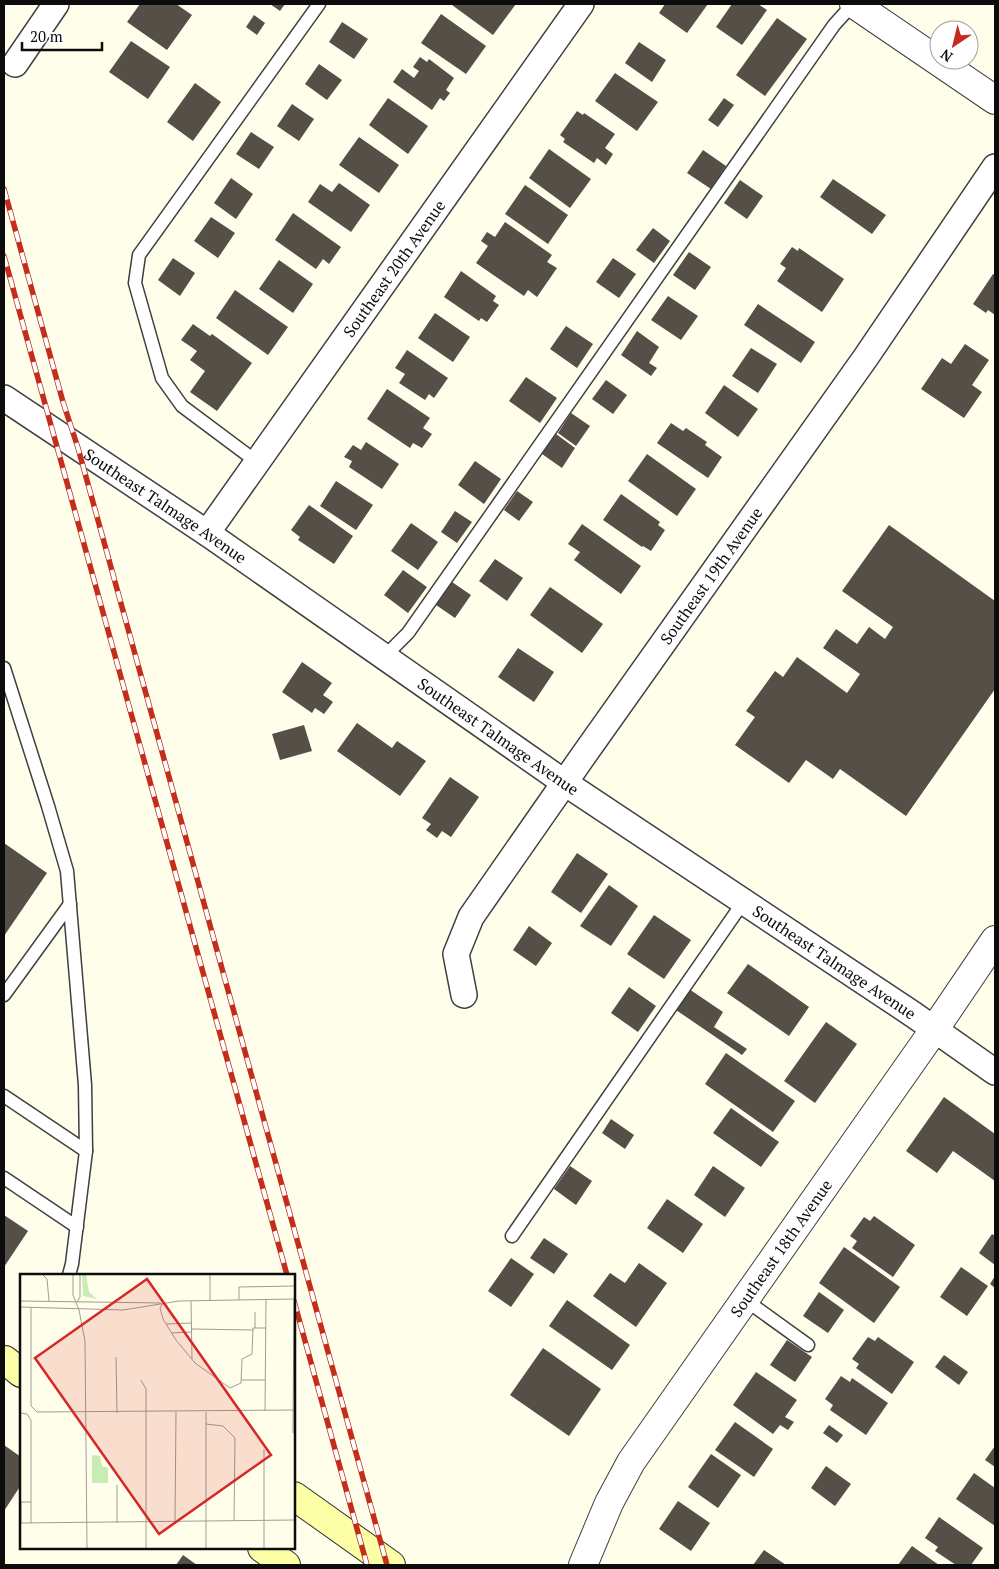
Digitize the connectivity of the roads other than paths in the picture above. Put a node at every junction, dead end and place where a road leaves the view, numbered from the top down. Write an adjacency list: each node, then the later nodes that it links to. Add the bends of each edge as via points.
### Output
1 (56, 4): 5 (street)
2 (319, 4): 9 (lane, via 139,254 135,283 162,378 182,406)
3 (581, 4): 9 (street, Southeast 20th Avenue)
4 (853, 4): 6 (street); 11 (lane, via 834,25 408,633)
5 (14, 64)
6 (995, 100)
7 (995, 167): 13 (street, Southeast 19th Avenue, via 866,357)
8 (4, 398): 10 (street, Southeast Talmage Avenue)
9 (257, 462): 10 (street, Southeast 20th Avenue)
10 (207, 533): 11 (street, Southeast Talmage Avenue)
11 (385, 656): 13 (street, Southeast Talmage Avenue)
12 (4, 668): 15 (lane, via 67,871)
13 (565, 783): 14 (street, Southeast Talmage Avenue); 18 (street, Southeast 19th Avenue, via 471,917 456,954)
14 (744, 901): 19 (street, Southeast Talmage Avenue); 25 (lane)
15 (70, 904): 17 (lane); 22 (lane, via 86,1085)
16 (995, 940): 19 (street, Southeast 18th Avenue)
17 (4, 995)
18 (464, 995)
19 (934, 1030): 20 (street, Southeast Talmage Avenue); 27 (street, Southeast 18th Avenue)
20 (995, 1072)
21 (4, 1096): 22 (lane)
22 (86, 1151): 24 (lane)
23 (4, 1178): 24 (lane)
24 (77, 1227): 26 (lane)
25 (512, 1236)
26 (69, 1274)
27 (744, 1300): 28 (lane); 33 (street, Southeast 18th Avenue, via 631,1462 609,1503)
28 (808, 1344)
29 (295, 1497): 32 (main road)
30 (263, 1549): 31 (main road)
31 (286, 1565)
32 (391, 1565)
33 (583, 1565)

